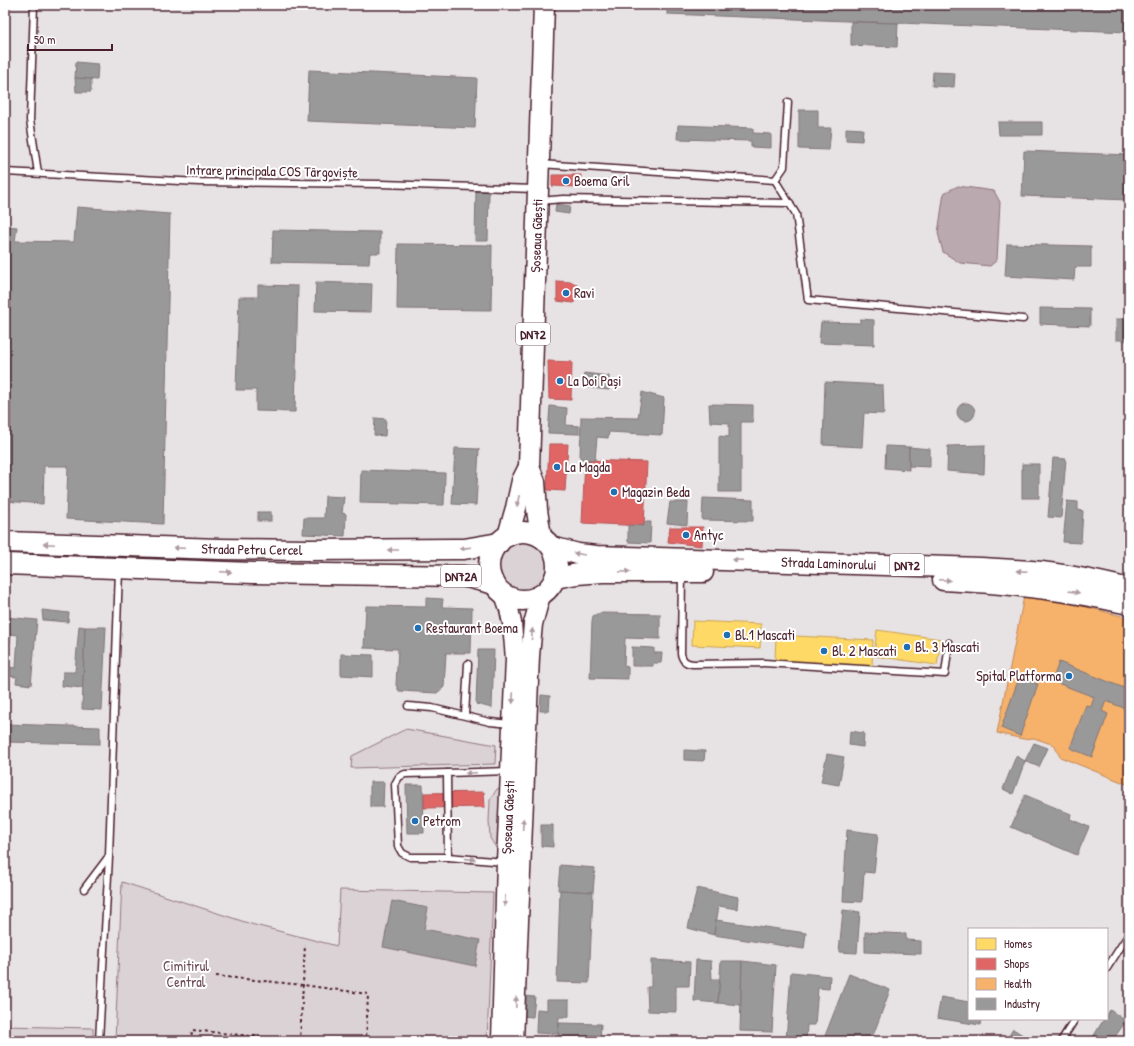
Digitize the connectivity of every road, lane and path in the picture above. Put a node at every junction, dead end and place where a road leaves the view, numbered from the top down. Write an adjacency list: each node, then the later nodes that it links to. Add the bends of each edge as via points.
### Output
1 (34, 5): 6 (lane, via 30,120)
2 (544, 5): 4 (main road, Șoseaua Găești / DN72)
3 (788, 102): 7 (lane, via 784,167)
4 (539, 164): 7 (lane); 8 (main road, Șoseaua Găești / DN72)
5 (5, 172): 6 (lane, Intrare principala COS Târgoviște)
6 (38, 173): 8 (lane, Intrare principala COS Târgoviște, via 200,182 381,184)
7 (775, 180): 9 (lane)
8 (538, 195): 9 (lane, Intrare principala COS Târgoviște, via 563,199); 11 (main road, Șoseaua Găești / DN72)
9 (790, 203): 10 (lane, via 796,214 808,300)
10 (1023, 319)
11 (529, 467): 12 (main road, DN72, one-way to 12); 14 (main road, DN72, via 536,482 537,510)
12 (503, 539): 13 (main road, Strada Petru Cercel / DN72A, one-way to 13, via 464,549 432,550 220,549); 14 (main road, DN72, via 525,532); 19 (main road, DN72, via 492,553 489,564 491,576)
13 (5, 542)
14 (546, 542): 16 (main road, Strada Laminorului / DN72, one-way to 14, via 586,556 567,552); 18 (main road, DN72, via 557,561)
15 (5, 564): 17 (main road, Strada Petru Cercel)
16 (682, 565): 18 (main road, Strada Laminorului, one-way to 16); 20 (main road, Strada Laminorului / DN72, one-way to 16, via 1061,575 988,568); 22 (main road, Strada Laminorului, one-way to 22, via 761,573 1029,586); 23 (lane, via 681,654 686,663 764,663 944,674)
17 (119, 568): 19 (main road, Strada Petru Cercel / DN72A, one-way to 19, via 463,576); 30 (lane)
18 (555, 578): 21 (main road)
19 (499, 589): 21 (main road, via 509,597 521,600); 27 (main road, Șoseaua Găești, one-way to 27, via 509,609 514,644)
20 (1129, 589)
21 (541, 595): 28 (main road, Șoseaua Găești, one-way to 21, via 532,631)
22 (1129, 604)
23 (949, 643)
24 (468, 664): 26 (lane)
25 (408, 706): 26 (lane)
26 (465, 715): 27 (lane, via 490,722)
27 (512, 724): 28 (main road, Șoseaua Găești)
28 (518, 772): 29 (lane, one-way to 29); 32 (main road, Șoseaua Găești)
29 (447, 773): 31 (lane); 31 (lane, via 405,774 399,777 395,784 398,846 402,853 410,857)
30 (109, 856): 33 (lane); 42 (lane)
31 (448, 857): 32 (lane, one-way to 32)
32 (514, 862): 47 (main road, Șoseaua Găești, one-way to 47); 48 (main road, Șoseaua Găești, one-way to 32)
33 (84, 889)
34 (1129, 934): 36 (lane)
35 (305, 945): 38 (path)
36 (1108, 966)
37 (216, 976): 38 (path)
38 (303, 985): 44 (path); 45 (path, via 368,994)
39 (1074, 1020): 49 (lane)
40 (430, 1035): 46 (path)
41 (269, 1038): 43 (path, via 192,1030)
42 (99, 1041)
43 (191, 1041)
44 (300, 1041)
45 (366, 1041)
46 (430, 1041)
47 (501, 1041)
48 (514, 1041)
49 (1061, 1041)

